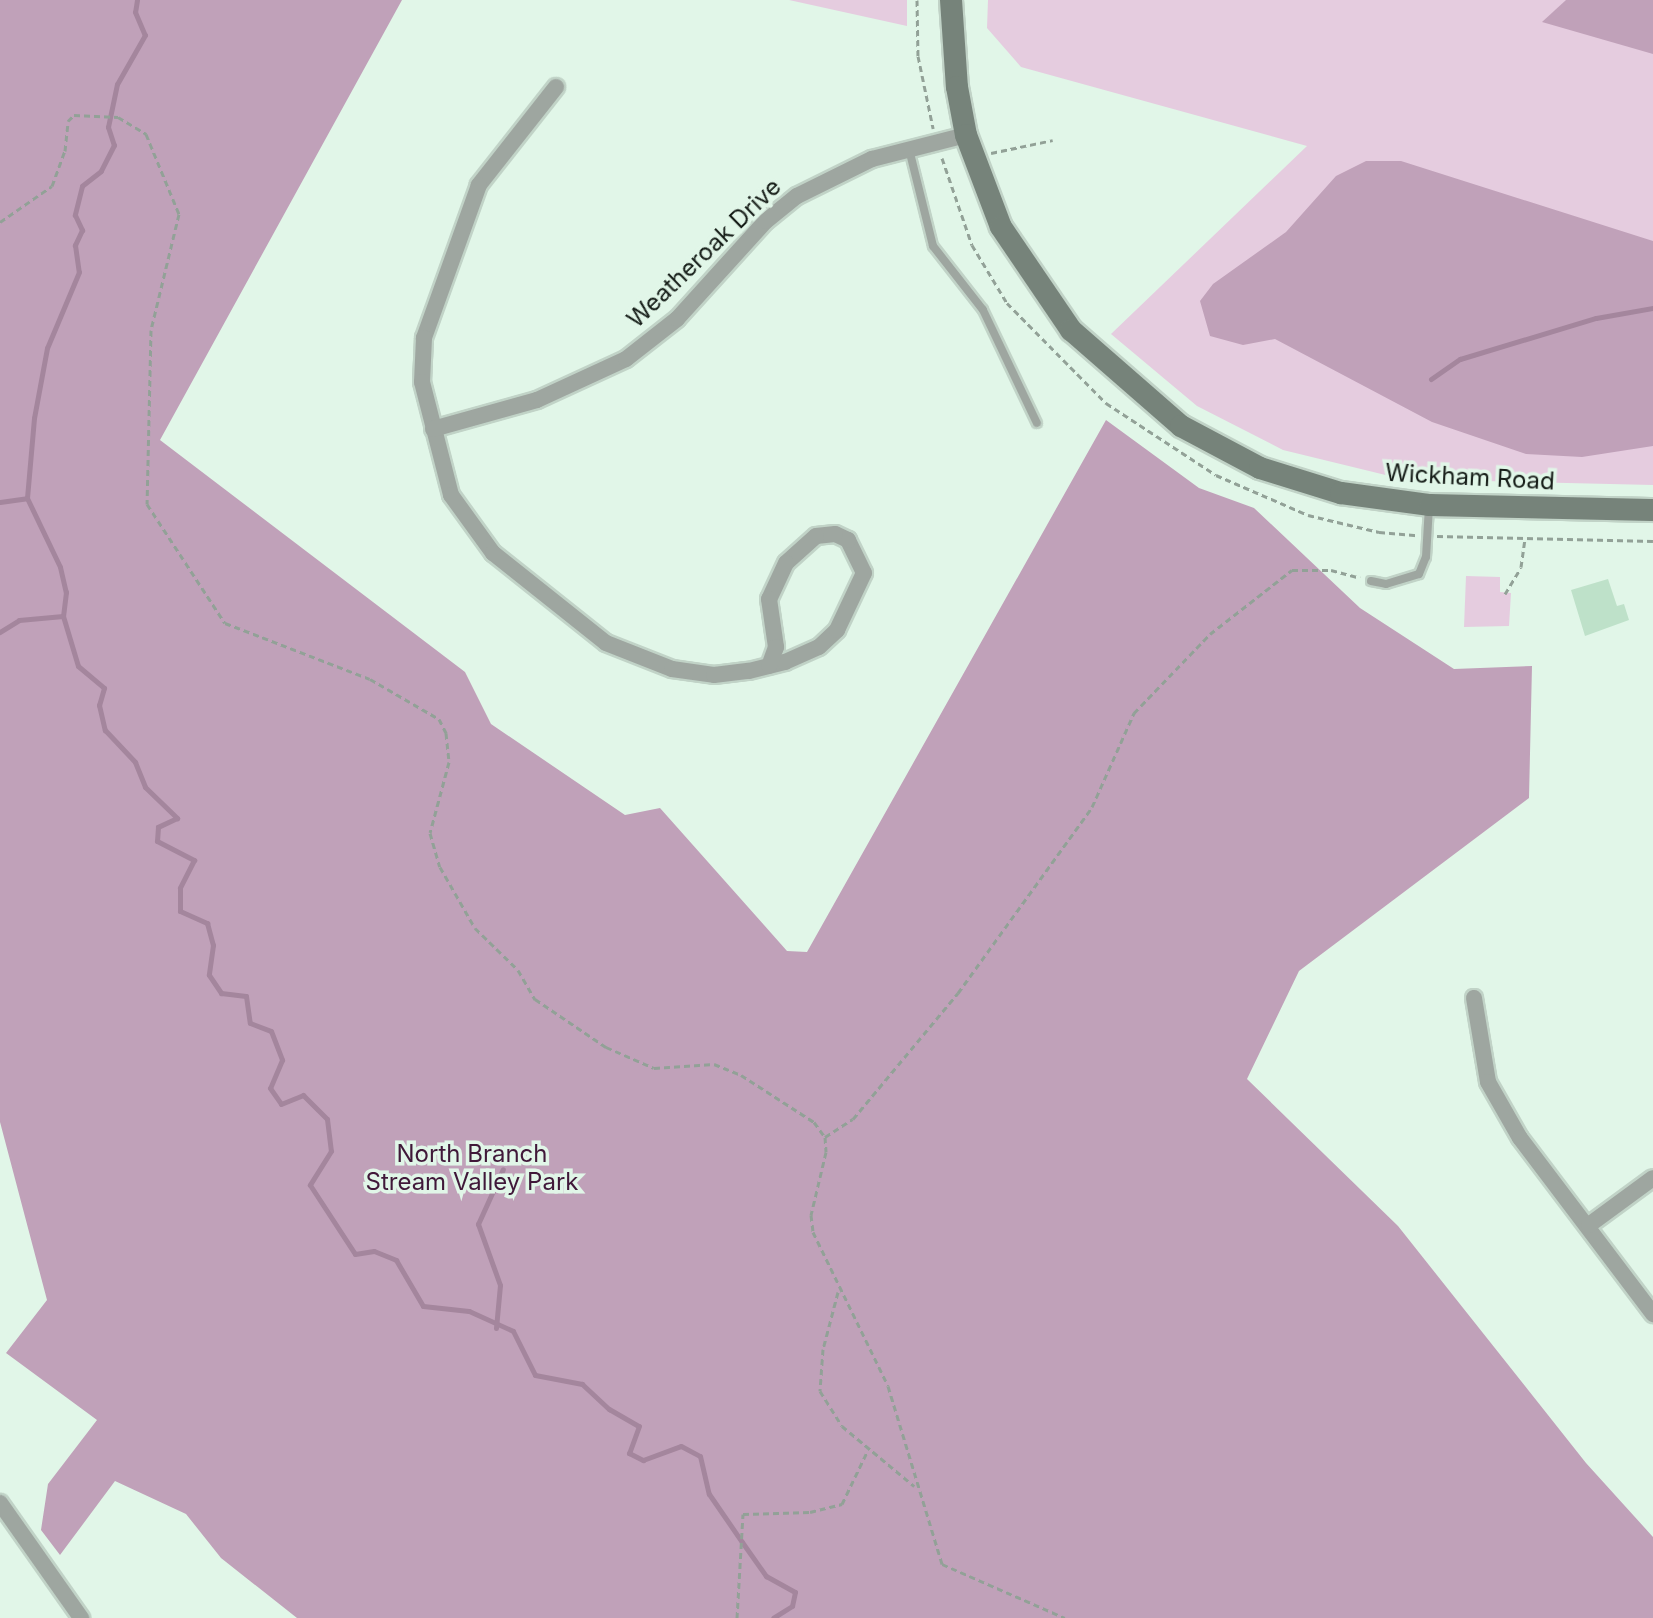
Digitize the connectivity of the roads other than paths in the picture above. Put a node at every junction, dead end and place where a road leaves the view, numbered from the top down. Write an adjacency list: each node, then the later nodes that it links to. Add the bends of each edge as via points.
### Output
1 (951, 0): 3 (street, Wickham Road)
2 (556, 87): 6 (street, via 479,185 455,240 424,338 422,382)
3 (966, 135): 4 (street, Weatheroak Drive); 7 (street, Wickham Road, via 1001,227 1030,274 1071,330 1142,397 1181,426 1260,468 1341,493)
4 (909, 148): 5 (lane, via 933,246 983,310); 6 (street, Weatheroak Drive, via 872,159 797,196 766,221 677,319 626,359 537,400)
5 (1037, 423)
6 (433, 429): 10 (street, via 451,495 471,525 493,553 580,625 639,659 672,669 714,675)
7 (1430, 505): 8 (street, Wickham Road); 9 (lane, via 1426,557 1419,574 1386,584)
8 (1653, 510)
9 (1371, 581)
10 (769, 666): 10 (street, via 819,647 837,630 864,573 848,540 835,534 816,536 786,563 769,599 776,647)
11 (1474, 998): 13 (street, via 1488,1082 1520,1138)
12 (1653, 1178): 13 (street)
13 (1589, 1225): 14 (street)
14 (1653, 1314)
15 (0, 1503): 16 (street)
16 (81, 1618)

